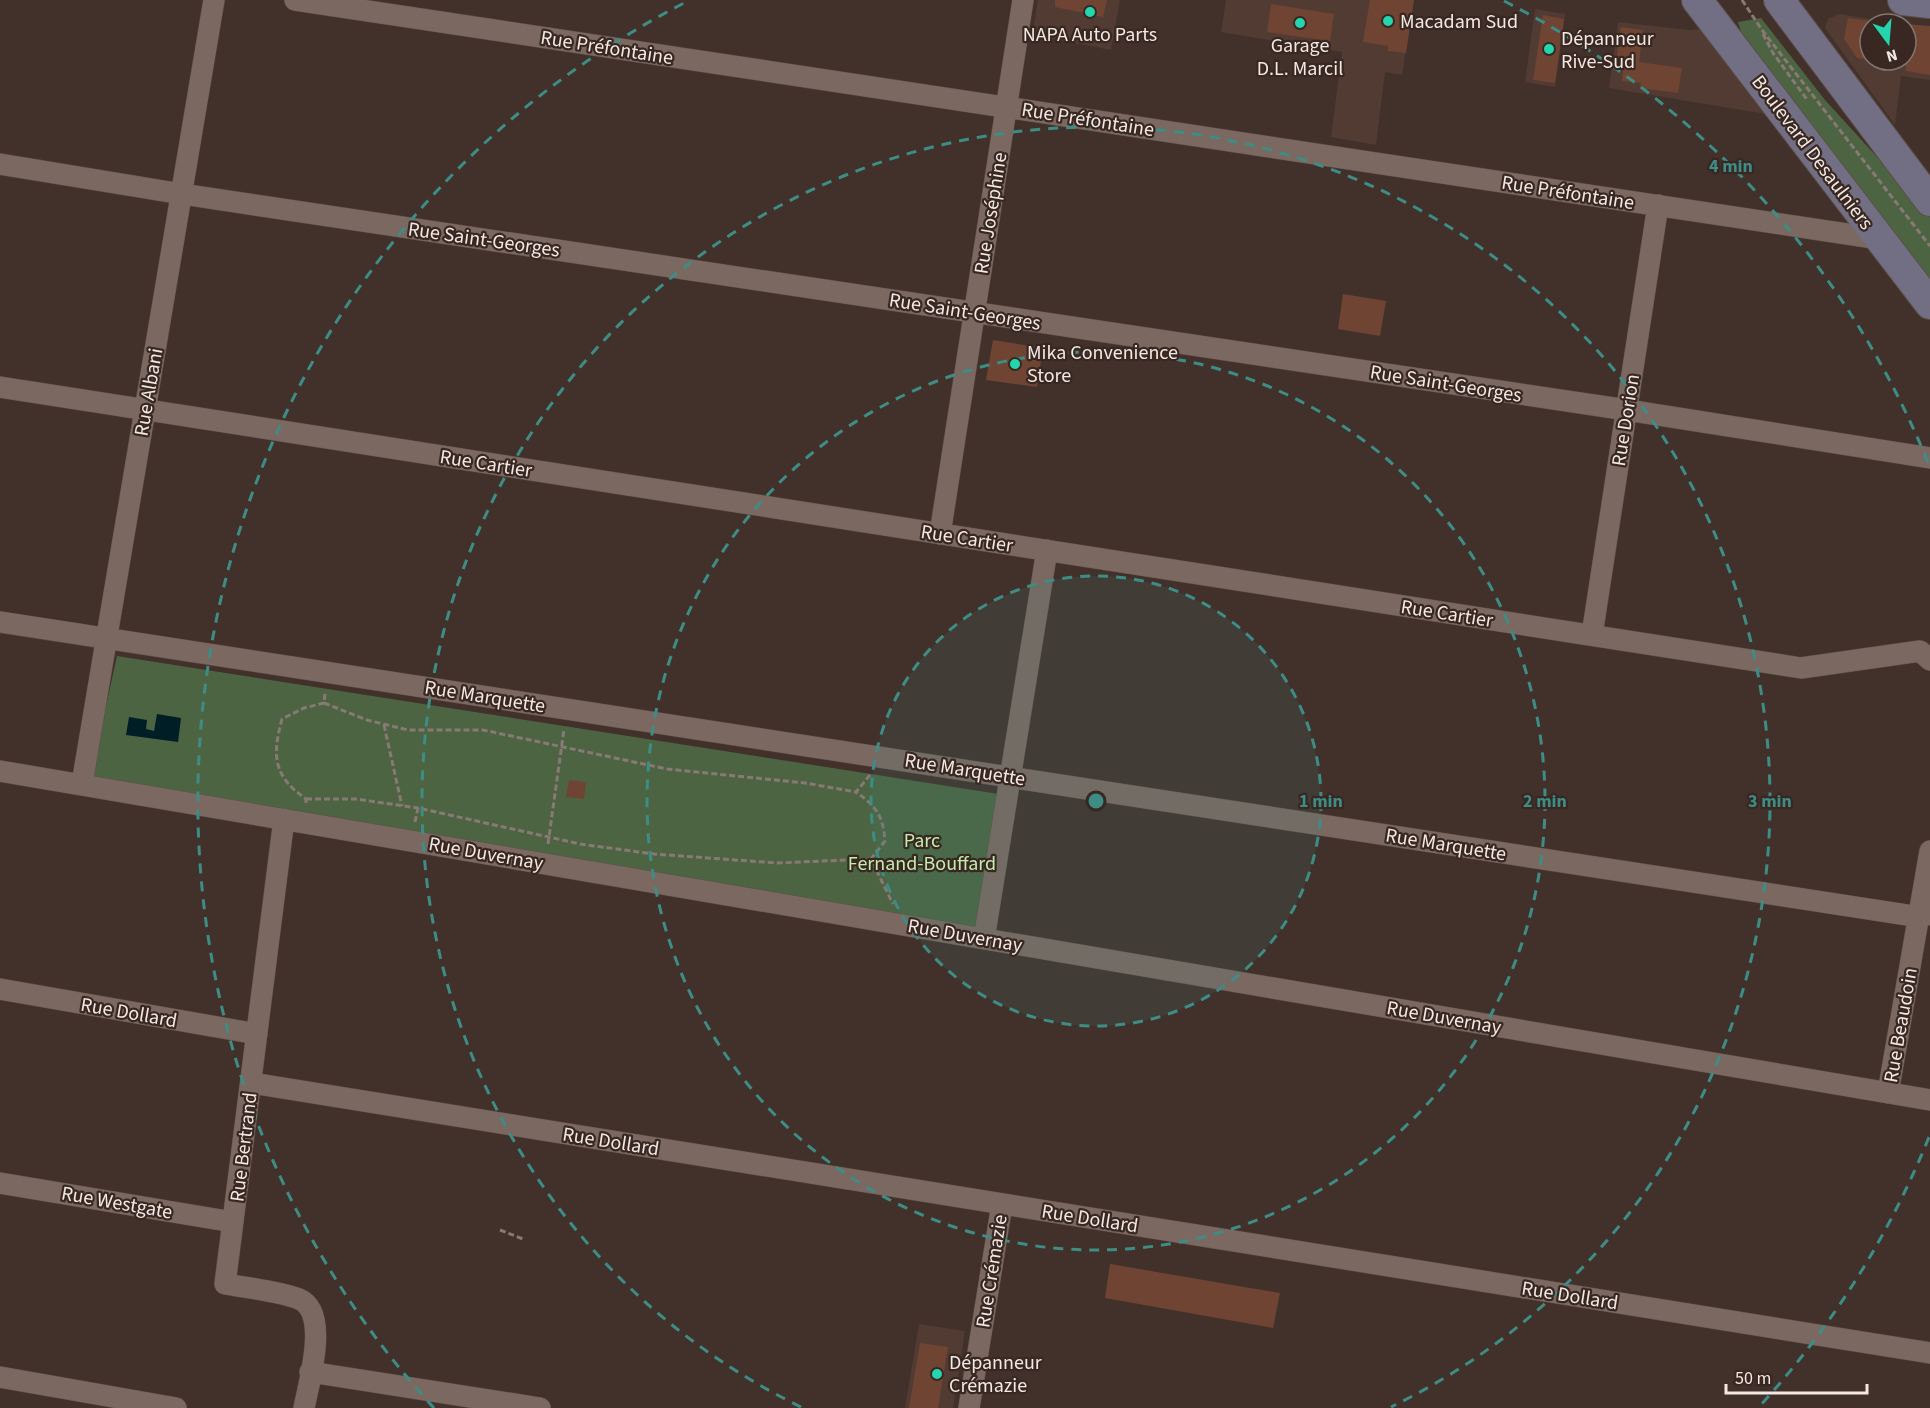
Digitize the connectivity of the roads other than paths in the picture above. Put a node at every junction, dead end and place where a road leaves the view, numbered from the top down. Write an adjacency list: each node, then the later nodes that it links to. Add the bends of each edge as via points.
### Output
1 (214, 0): 10 (street, Rue Albani)
2 (295, 0): 8 (street, Rue Préfontaine)
3 (1023, 0): 8 (street, Rue Joséphine)
4 (1697, 0): 13 (street, Boulevard Desaulniers)
5 (1779, 0): 11 (street)
6 (1903, 0): 7 (street)
7 (1930, 3)
8 (1006, 107): 12 (street, Rue Préfontaine); 15 (street, Rue Joséphine)
9 (0, 164): 10 (street, Rue Saint-Georges)
10 (182, 194): 15 (street, Rue Saint-Georges); 17 (street, Rue Albani)
11 (1930, 201)
12 (1658, 206): 13 (street, Rue Préfontaine); 18 (street, Rue Dorion)
13 (1880, 239): 14 (street, Boulevard Desaulniers)
14 (1930, 304)
15 (974, 312): 18 (street, Rue Saint-Georges); 20 (street, Rue Joséphine)
16 (0, 387): 17 (street, Rue Cartier)
17 (146, 410): 20 (street, Rue Cartier); 24 (street, Rue Albani)
18 (1626, 410): 19 (street, Rue Saint-Georges); 23 (street, Rue Dorion)
19 (1930, 458)
20 (940, 534): 21 (street, Rue Cartier)
21 (1047, 550): 23 (street, Rue Cartier); 27 (street)
22 (0, 622): 24 (street, Rue Marquette)
23 (1592, 635): 25 (street, Rue Cartier, via 1801,668 1920,651)
24 (107, 638): 27 (street, Rue Marquette); 28 (street, Rue Albani)
25 (1930, 660)
26 (0, 771): 28 (street, Rue Duvernay)
27 (1010, 776): 31 (street, Rue Marquette); 32 (street)
28 (82, 784): 29 (street, Rue Duvernay)
29 (295, 821): 32 (street, Rue Duvernay); 34 (street, Rue Bertrand)
30 (1930, 851): 31 (street, Rue Beaudoin)
31 (1925, 916): 36 (street, Rue Beaudoin)
32 (984, 939): 36 (street, Rue Duvernay)
33 (0, 989): 34 (street, Rue Dollard)
34 (257, 1034): 35 (street, Rue Bertrand)
35 (251, 1083): 39 (street, Rue Dollard); 40 (street, Rue Bertrand)
36 (1888, 1093): 37 (street, Rue Duvernay)
37 (1930, 1100)
38 (0, 1183): 40 (street, Rue Westgate)
39 (1002, 1204): 41 (street, Rue Dollard); 47 (street, Rue Crémazie)
40 (233, 1222): 42 (street, Rue Bertrand, via 225,1284 299,1299 311,1308 317,1328)
41 (1930, 1353)
42 (310, 1372): 45 (street, Rue Bertrand); 46 (street)
43 (0, 1377): 44 (street)
44 (176, 1408)
45 (304, 1408)
46 (540, 1408)
47 (969, 1408)

